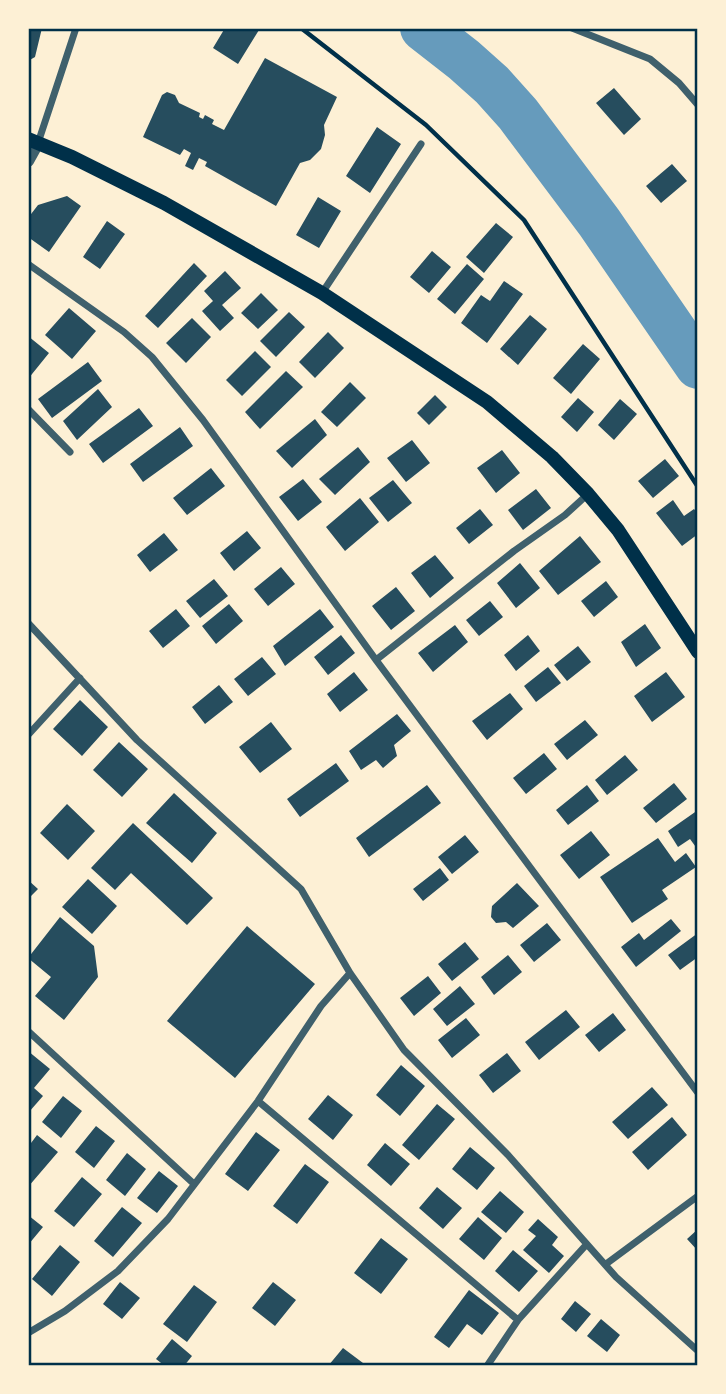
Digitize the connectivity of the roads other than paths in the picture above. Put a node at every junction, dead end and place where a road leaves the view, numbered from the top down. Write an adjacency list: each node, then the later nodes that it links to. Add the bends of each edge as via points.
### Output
1 (76, 28): 4 (street)
2 (572, 28): 3 (street, via 650,60)
3 (698, 105)
4 (33, 141): 6 (street); 8 (main road, via 164,203)
5 (421, 145): 8 (street)
6 (28, 161)
7 (28, 264): 14 (street, via 152,357 203,420)
8 (322, 293): 11 (main road, via 487,402)
9 (28, 409): 10 (street)
10 (70, 452)
11 (588, 494): 13 (main road, via 618,530); 14 (street)
12 (28, 623): 15 (street)
13 (698, 652)
14 (376, 660): 19 (street)
15 (80, 678): 16 (street); 17 (street, via 137,740 301,889)
16 (28, 735)
17 (350, 973): 20 (street, via 321,1006); 23 (street, via 404,1050 508,1155)
18 (28, 1031): 21 (street)
19 (698, 1093)
20 (258, 1101): 21 (street); 25 (street)
21 (194, 1184): 26 (street, via 118,1271)
22 (698, 1196): 24 (street)
23 (586, 1245): 24 (street); 25 (street)
24 (606, 1264): 27 (street)
25 (518, 1320): 28 (street)
26 (28, 1333)
27 (698, 1351)
28 (487, 1366)

